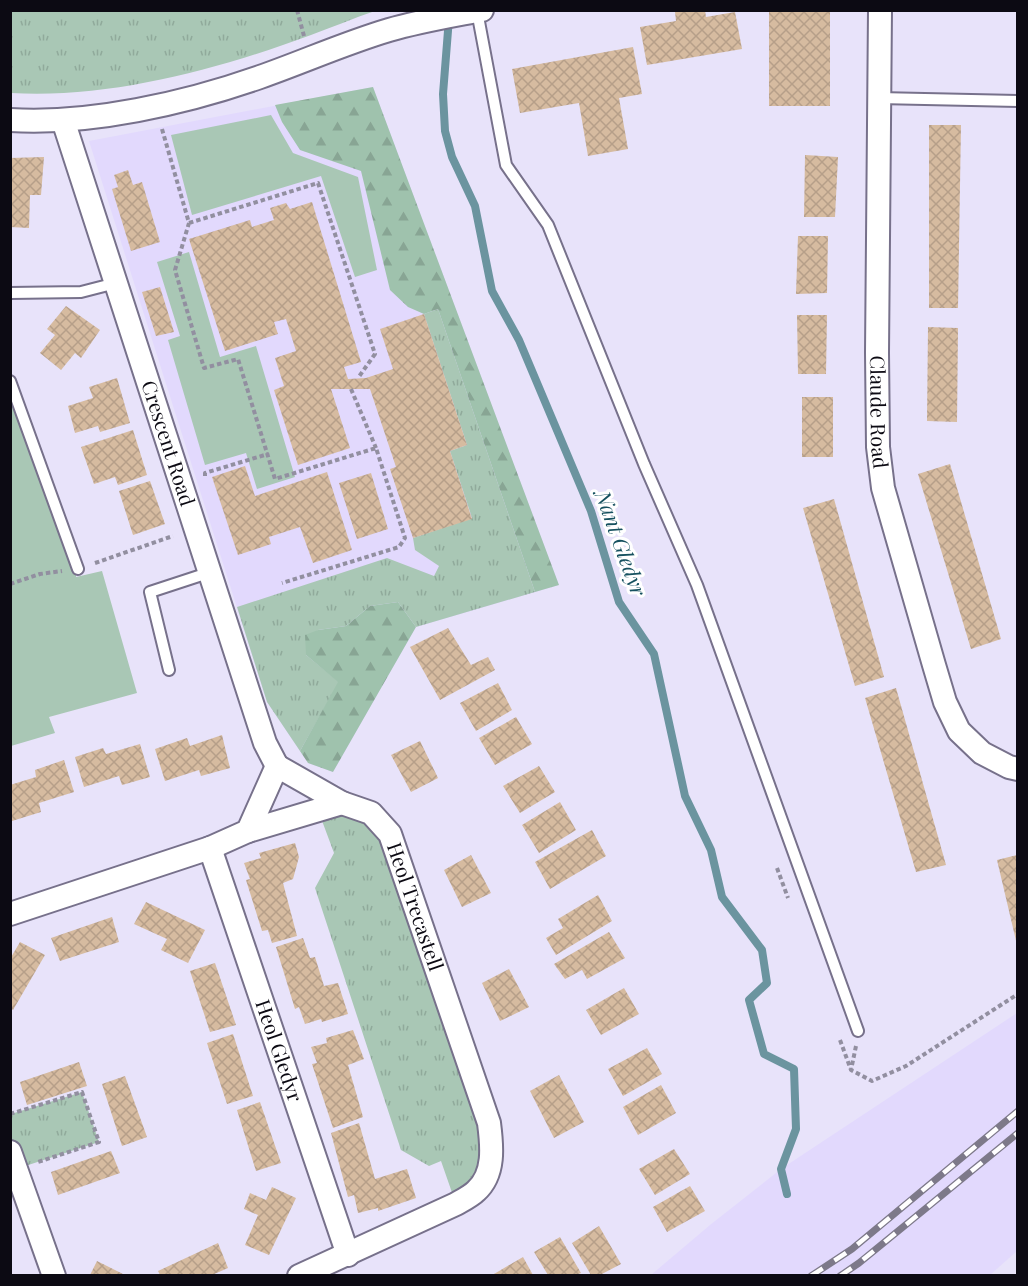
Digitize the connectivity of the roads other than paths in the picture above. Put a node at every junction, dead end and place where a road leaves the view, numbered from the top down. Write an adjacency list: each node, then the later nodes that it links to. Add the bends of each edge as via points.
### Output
1 (880, 10): 3 (street, Claude Road)
2 (474, 12): 6 (street, via 364,38 232,86 155,106); 19 (lane, via 506,165 548,225 644,465 697,585)
3 (878, 98): 4 (lane); 14 (street, Claude Road, via 878,447 883,488 945,702 959,731 982,753)
4 (1017, 101)
5 (10, 120): 6 (street)
6 (63, 120): 7 (street, Crescent Road)
7 (117, 282): 8 (lane, via 81,292); 11 (street, Crescent Road)
8 (10, 293)
9 (10, 381): 10 (lane)
10 (78, 569)
11 (211, 572): 12 (lane, via 150,592); 13 (street, Crescent Road, via 265,743)
12 (169, 670)
13 (277, 766): 15 (street, Heol Trecastell); 16 (street)
14 (1017, 769)
15 (342, 803): 16 (street); 21 (street, Heol Trecastell, via 371,813 390,834 489,1124 492,1150 489,1172 477,1191)
16 (248, 831): 17 (street)
17 (210, 848): 18 (street); 21 (street, Heol Gledyr)
18 (10, 914)
19 (858, 1032)
20 (14, 1160): 22 (street)
21 (348, 1255): 23 (street, Heol Trecastell)
22 (54, 1275)
23 (299, 1275)

